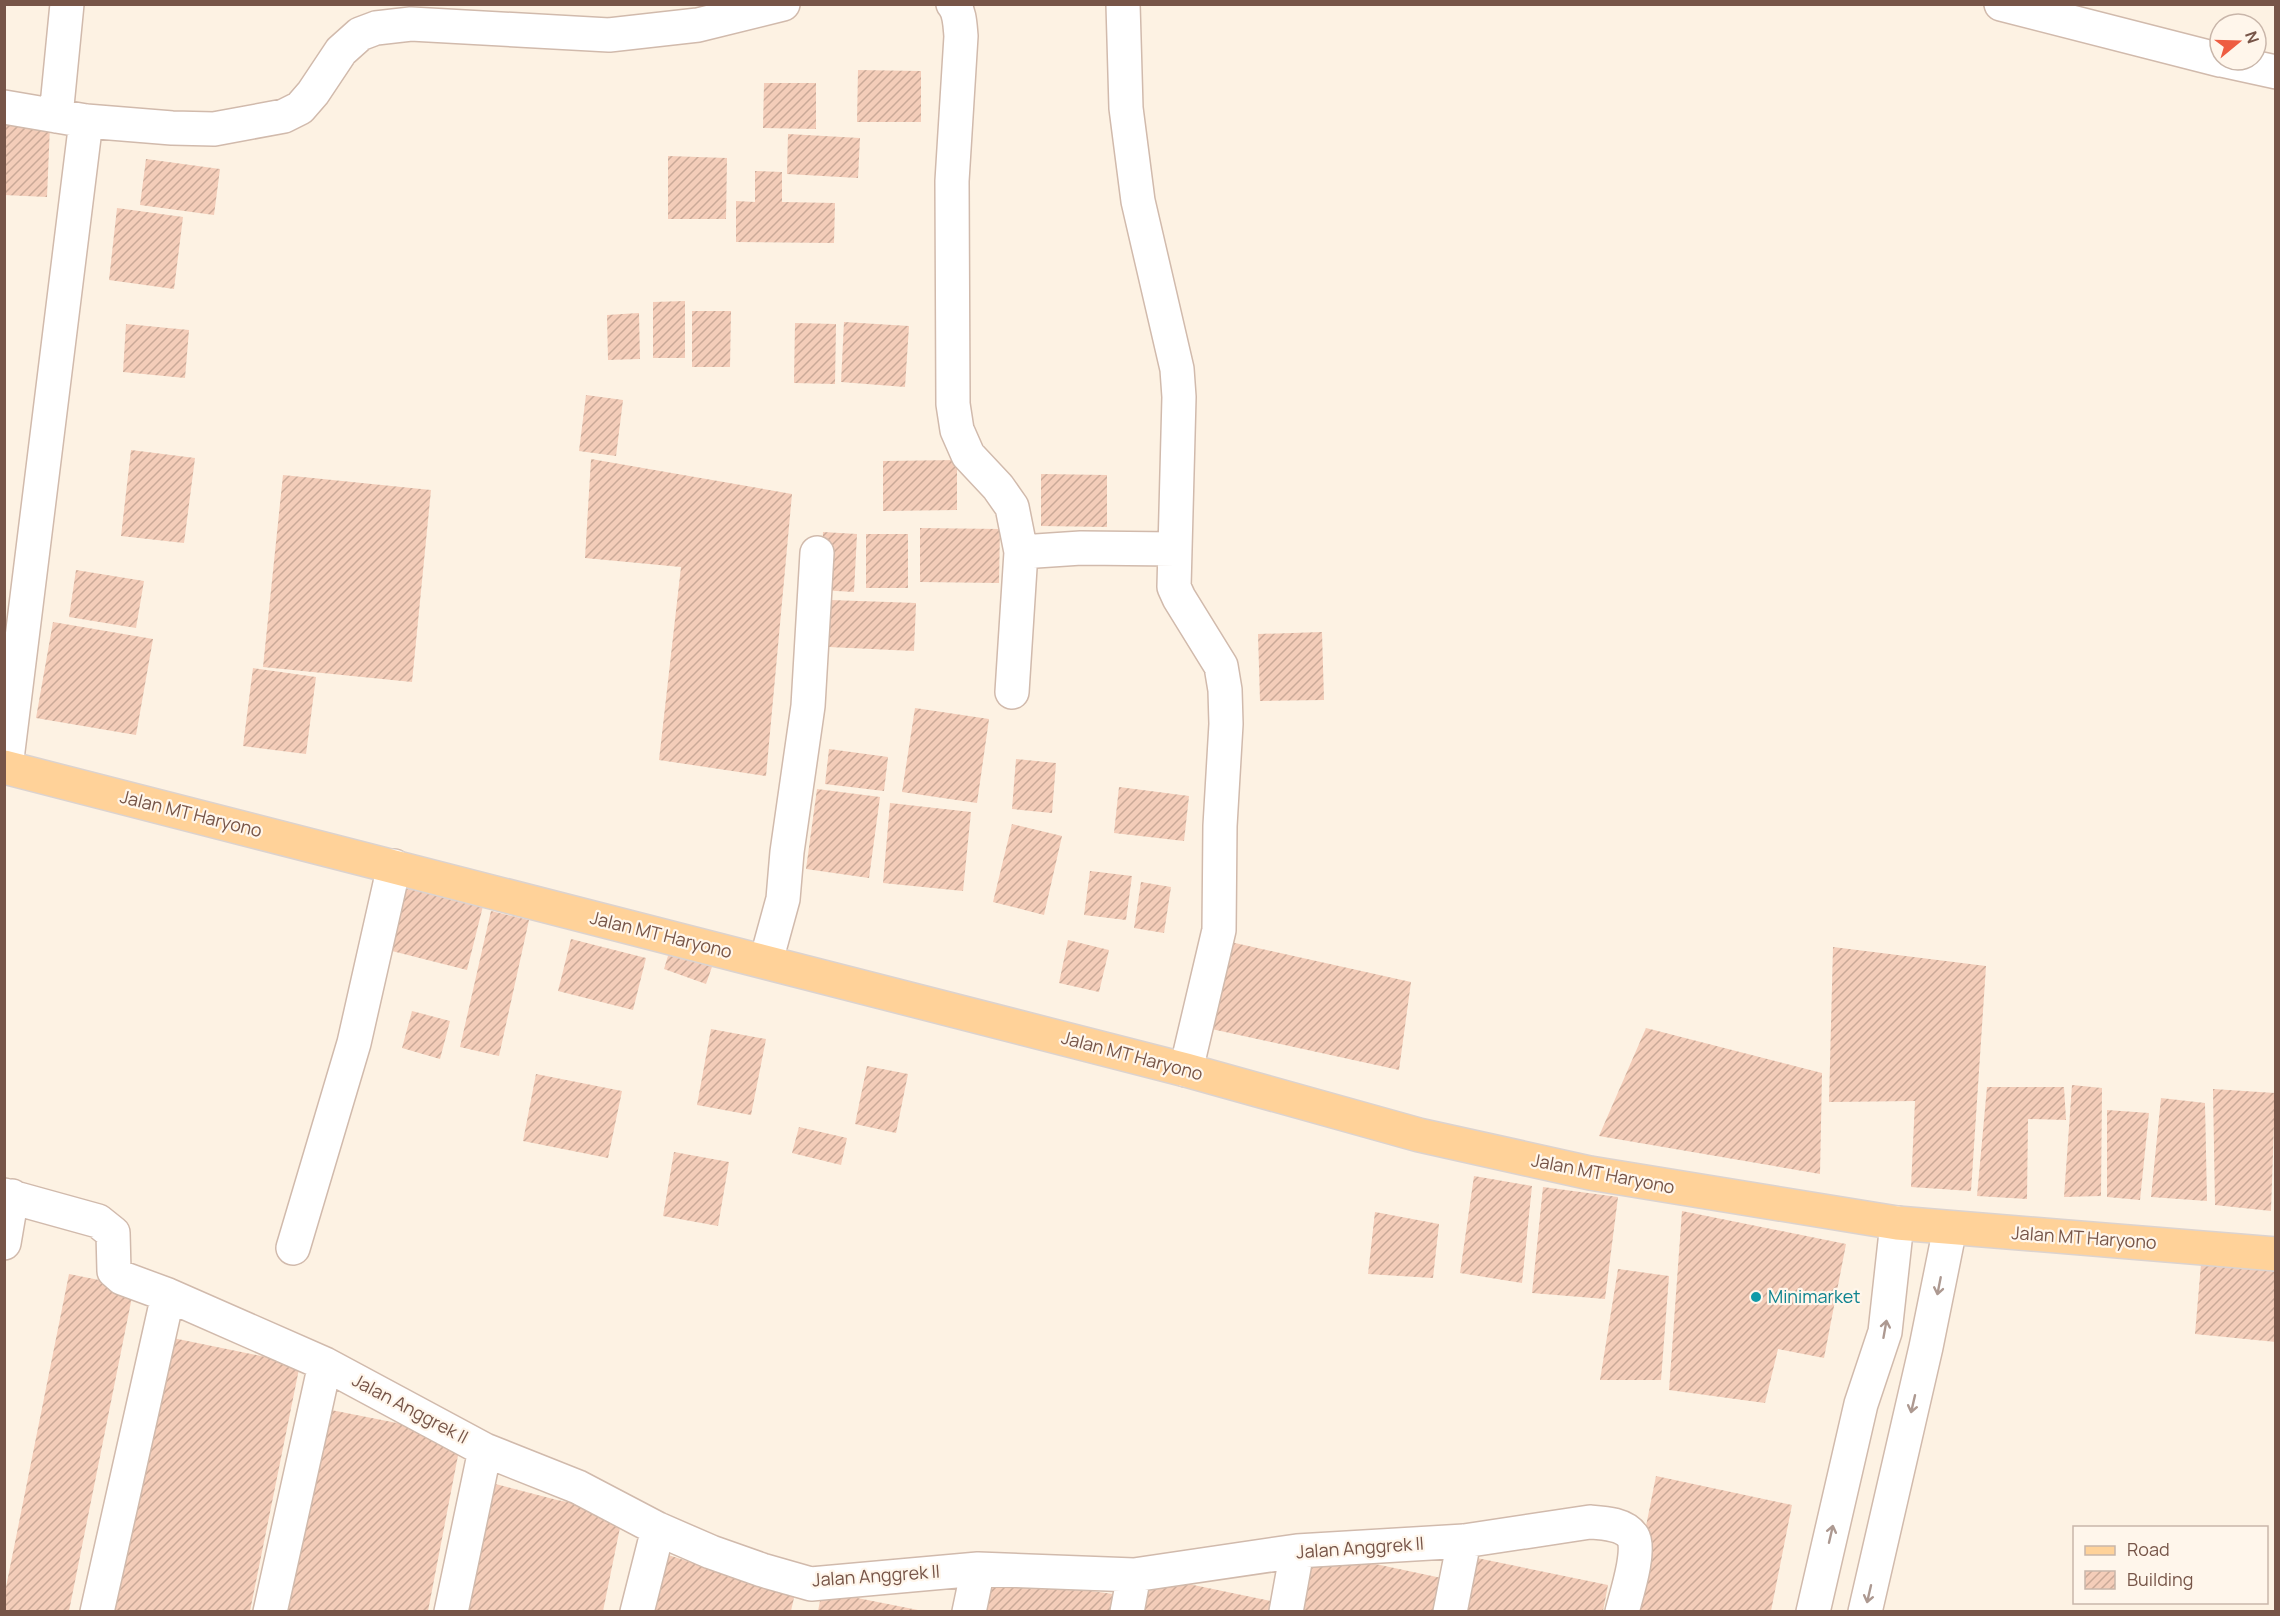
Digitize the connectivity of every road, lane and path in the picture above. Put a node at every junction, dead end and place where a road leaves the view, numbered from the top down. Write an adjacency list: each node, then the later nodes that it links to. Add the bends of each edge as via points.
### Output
1 (67, 4): 8 (street)
2 (783, 4): 8 (street, via 698,25 609,35 411,24 376,28 360,34 341,51 300,108 284,116 214,129)
3 (952, 4): 10 (street, via 956,7 961,36 952,181 953,404 957,430 968,455 1012,507)
4 (1123, 4): 9 (street, via 1126,108 1138,201 1177,369)
5 (2001, 4): 6 (street)
6 (2208, 57)
7 (4, 107): 8 (street)
8 (71, 118): 13 (street)
9 (1175, 549): 10 (street); 16 (street, via 1174,587 1221,666 1226,690 1219,930)
10 (1021, 552): 12 (street)
11 (817, 553): 15 (street, via 808,706 786,852 783,899)
12 (1012, 692)
13 (5, 767): 14 (main road, Jalan MT Haryono)
14 (394, 866): 15 (main road, Jalan MT Haryono); 21 (street, via 354,1043)
15 (766, 962): 16 (main road, Jalan MT Haryono)
16 (1186, 1070): 18 (main road, Jalan MT Haryono, via 1419,1135 1590,1173)
17 (8, 1196): 20 (street); 23 (street, Jalan Anggrek II, via 98,1221 113,1233 114,1271 118,1276)
18 (1897, 1223): 19 (main road, Jalan MT Haryono); 41 (street, one-way to 18, via 1861,1404 1885,1332)
19 (1950, 1228): 22 (main road, Jalan MT Haryono); 42 (street, one-way to 42)
20 (4, 1243)
21 (293, 1248)
22 (2276, 1254)
23 (168, 1295): 24 (street, Jalan Anggrek II); 32 (street)
24 (325, 1364): 25 (street, Jalan Anggrek II); 33 (street)
25 (485, 1450): 26 (street, Jalan Anggrek II, via 578,1487); 34 (street)
26 (658, 1528): 31 (street, Jalan Anggrek II, via 762,1570); 35 (street)
27 (1464, 1541): 28 (street, Jalan Anggrek II); 39 (street); 40 (street, Jalan Anggrek II, via 1590,1522 1610,1523 1635,1540)
28 (1297, 1551): 30 (street, Jalan Anggrek II); 38 (street)
29 (978, 1569): 30 (street, Jalan Anggrek II); 31 (street, Jalan Anggrek II); 36 (street)
30 (1134, 1575): 37 (street)
31 (808, 1598)
32 (97, 1611)
33 (270, 1611)
34 (451, 1611)
35 (637, 1611)
36 (969, 1611)
37 (1126, 1611)
38 (1286, 1611)
39 (1450, 1611)
40 (1622, 1611)
41 (1813, 1611)
42 (1865, 1611)

